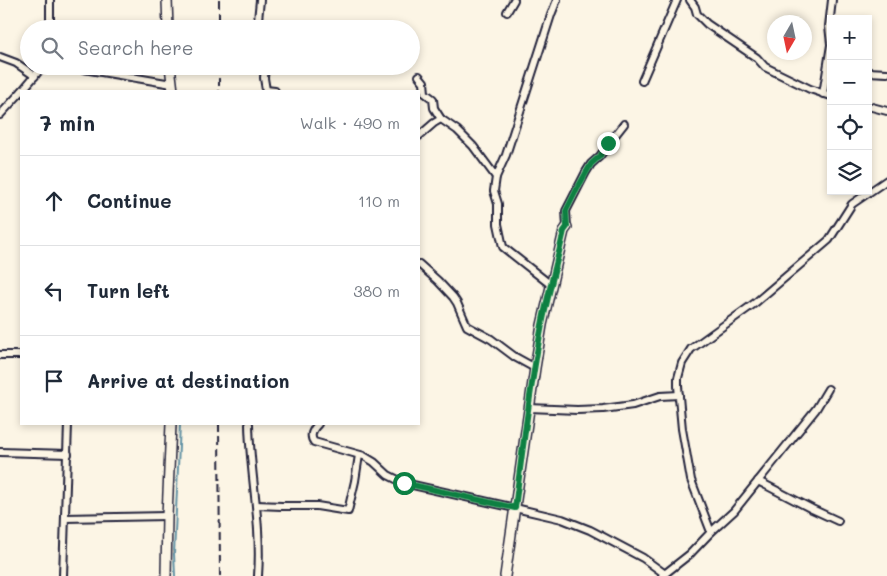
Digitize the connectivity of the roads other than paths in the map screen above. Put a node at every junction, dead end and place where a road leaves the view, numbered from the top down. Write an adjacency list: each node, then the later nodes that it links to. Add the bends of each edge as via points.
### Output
1 (50, 0): 11 (street)
2 (167, 0): 12 (street)
3 (260, 0): 13 (street)
4 (514, 0): 9 (street)
5 (557, 0): 36 (street)
6 (678, 0): 23 (street)
7 (690, 0): 28 (street, via 707,24 765,67)
8 (832, 0): 10 (street)
9 (507, 12)
10 (831, 15)
11 (50, 20)
12 (168, 20)
13 (258, 20)
14 (0, 57): 16 (street)
15 (828, 60): 28 (street)
16 (20, 66)
17 (872, 72): 18 (street)
18 (887, 73)
19 (111, 75): 24 (street)
20 (264, 75): 26 (street)
21 (35, 76): 25 (street)
22 (419, 76): 33 (street)
23 (642, 81)
24 (172, 87)
25 (24, 90)
26 (265, 90)
27 (20, 94): 32 (street)
28 (823, 94): 29 (street)
29 (827, 95)
30 (872, 107): 31 (street)
31 (887, 111)
32 (0, 115)
33 (441, 119): 35 (street); 36 (street, via 457,130)
34 (624, 124): 38 (street, via 586,172 566,211)
35 (420, 135)
36 (496, 177): 40 (street, via 494,191 503,247)
37 (887, 180): 45 (street, via 852,204 829,240 755,303 691,349 680,367)
38 (567, 227): 40 (street)
39 (420, 265): 43 (street, via 453,296 467,326)
40 (551, 286): 43 (street)
41 (0, 355): 42 (street)
42 (20, 355)
43 (534, 368): 46 (street)
44 (828, 389): 54 (street, via 816,409)
45 (679, 395): 46 (street, via 603,409); 60 (street, via 692,480)
46 (529, 408): 56 (street)
47 (68, 425): 52 (street)
48 (171, 425): 57 (street)
49 (249, 425): 55 (street)
50 (317, 425): 53 (street, via 311,434 314,442)
51 (0, 452): 52 (street)
52 (68, 454): 58 (street)
53 (358, 454): 55 (street, via 348,511 317,506); 56 (street, via 404,483)
54 (758, 481): 59 (street); 60 (street, via 734,511)
55 (256, 505): 64 (street)
56 (515, 508): 61 (street, via 562,519 590,530 643,558); 65 (street)
57 (167, 516): 58 (street); 63 (street)
58 (65, 518): 62 (street)
59 (838, 521)
60 (711, 532): 61 (street)
61 (664, 575)
62 (63, 576)
63 (166, 576)
64 (258, 576)
65 (505, 576)

